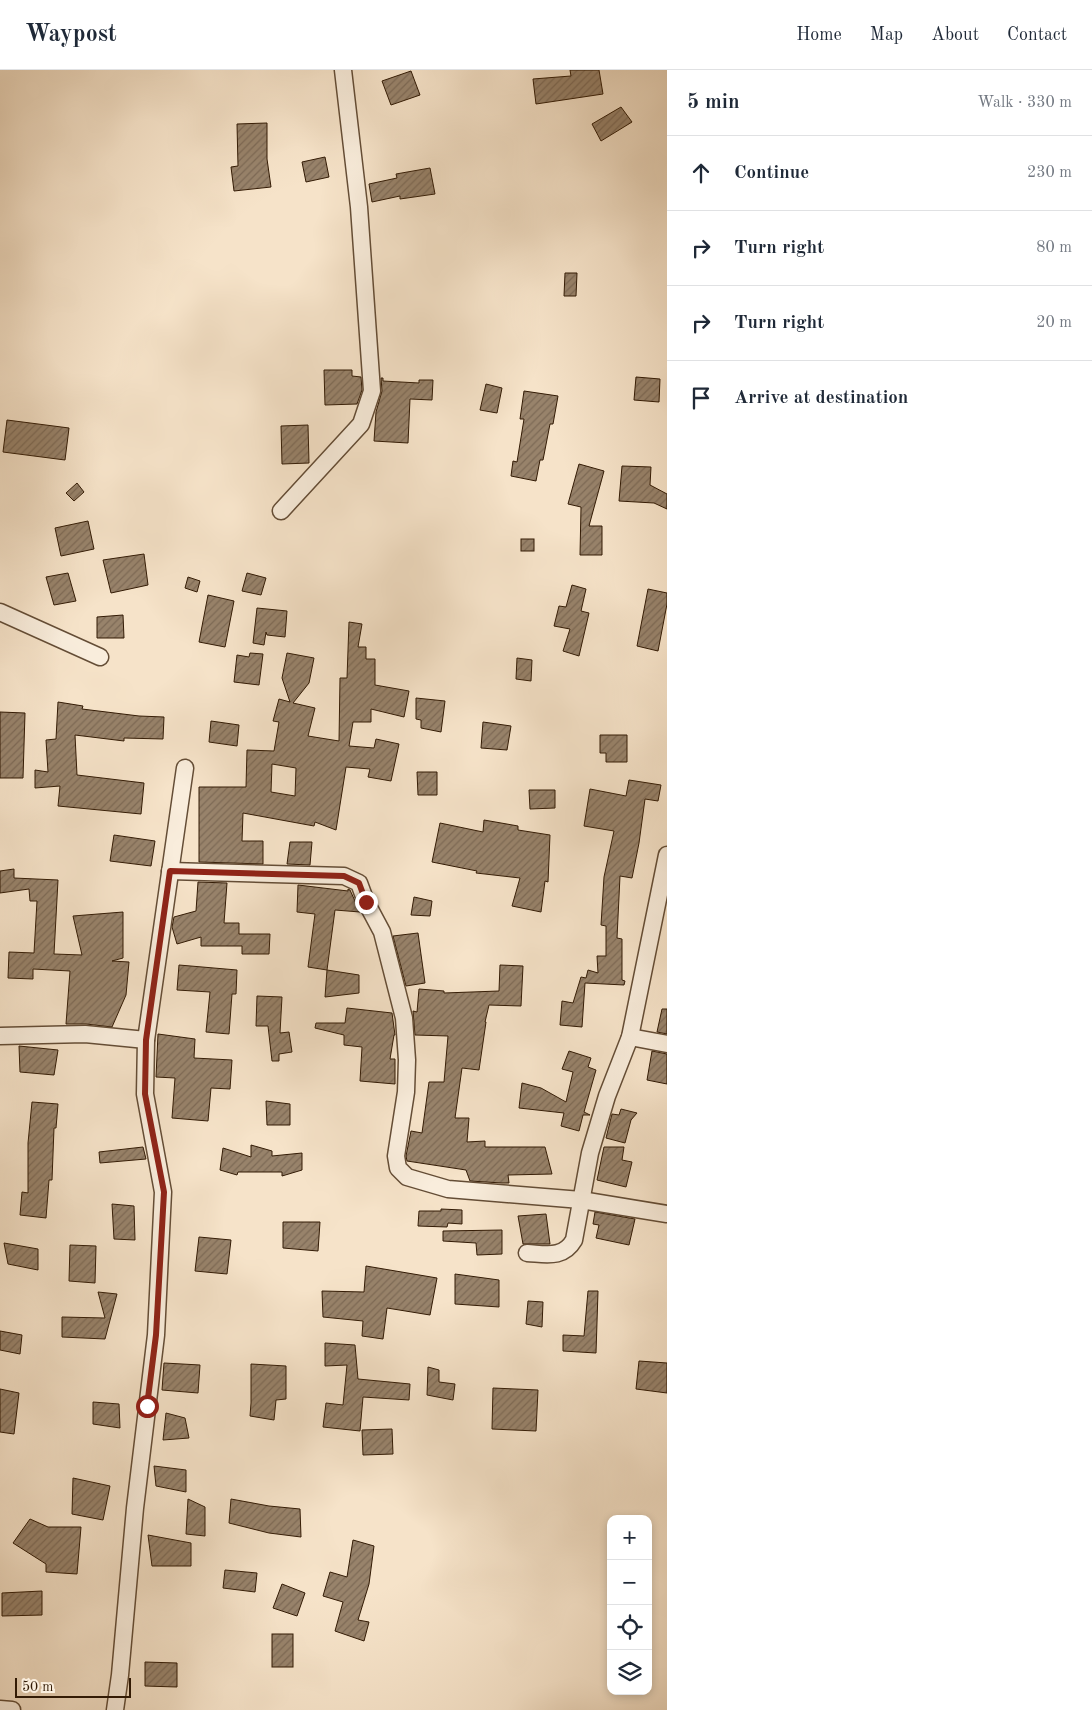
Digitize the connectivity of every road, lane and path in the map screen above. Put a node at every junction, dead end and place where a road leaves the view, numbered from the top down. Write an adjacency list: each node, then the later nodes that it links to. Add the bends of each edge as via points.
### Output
1 (344, 70): 2 (street, via 359,207 372,391 361,424)
2 (281, 511)
3 (0, 612): 4 (street)
4 (100, 657)
5 (185, 768): 7 (street)
6 (667, 856): 9 (street)
7 (170, 871): 10 (street); 12 (street, via 344,876 359,883 382,932 404,1018 406,1092 396,1156 398,1168 407,1177 448,1189)
8 (0, 1036): 10 (street, via 85,1034)
9 (630, 1037): 11 (street); 12 (street, via 590,1152)
10 (146, 1040): 17 (street, via 145,1094 164,1192 156,1335)
11 (667, 1044)
12 (581, 1200): 13 (street); 14 (street, via 574,1240 569,1249 558,1254)
13 (667, 1214)
14 (527, 1253)
15 (0, 1709): 16 (street)
16 (12, 1710)
17 (115, 1710)

